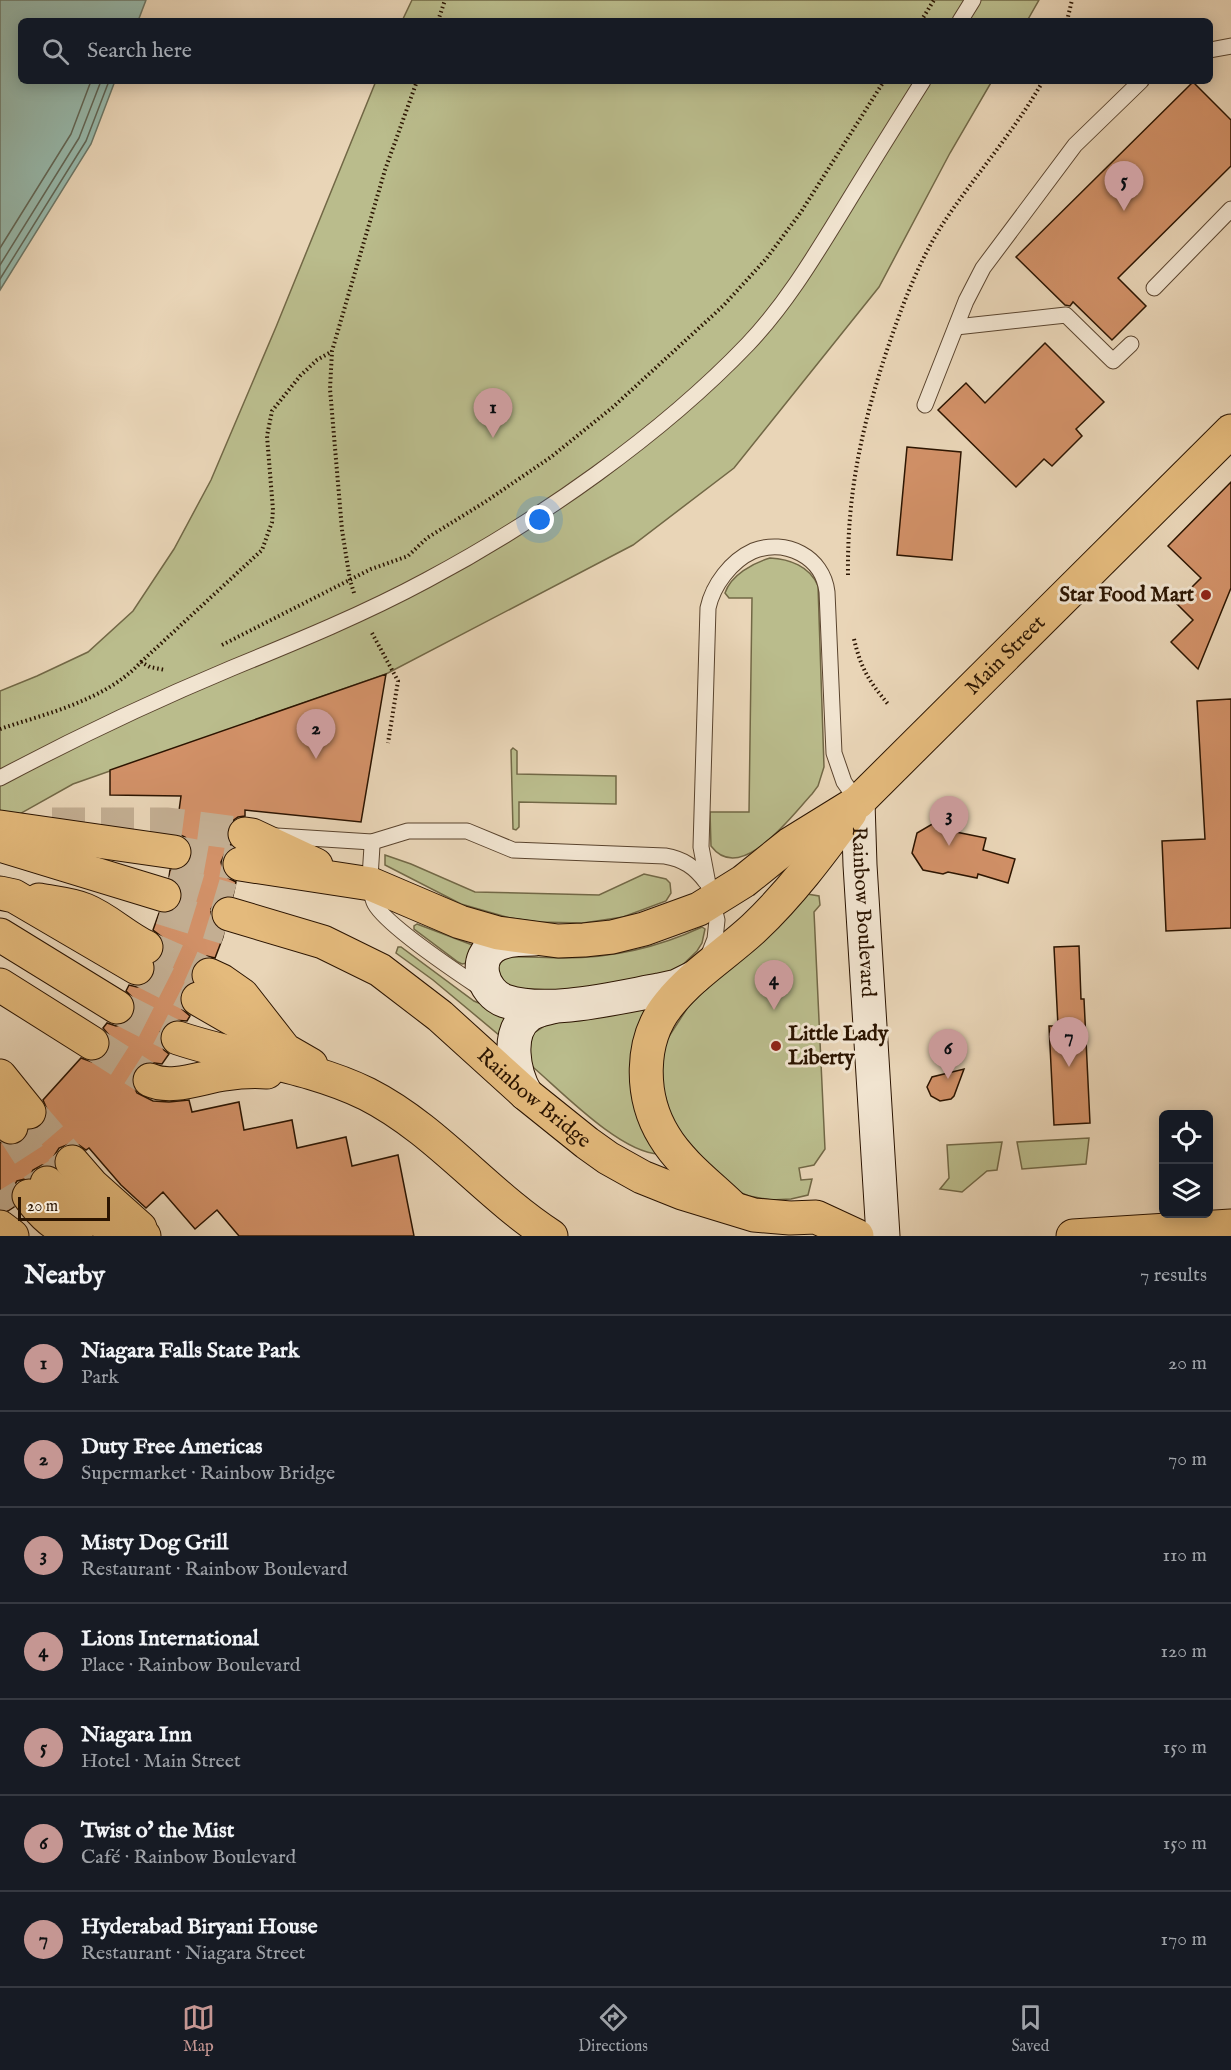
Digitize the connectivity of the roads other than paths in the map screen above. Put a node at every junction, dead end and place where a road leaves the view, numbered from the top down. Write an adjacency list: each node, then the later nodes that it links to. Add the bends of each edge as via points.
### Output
1 (973, 0): 2 (lane)
2 (962, 18)
3 (1231, 46): 4 (lane)
4 (1213, 49)
5 (921, 84): 13 (lane, via 789,293 749,343 652,429 539,513 458,563 361,613 70,741)
6 (1138, 84): 9 (lane, via 1075,145 983,268)
7 (1231, 209): 8 (lane)
8 (1154, 288)
9 (956, 327): 10 (lane, via 1066,315 1113,361); 11 (lane)
10 (1131, 344)
11 (925, 405)
12 (1231, 431): 14 (main road, Main Street)
13 (0, 778)
14 (858, 802): 21 (main road, via 790,844 744,881); 21 (lane, via 844,782 834,753 823,575 798,552 779,548 754,551 724,575 708,608 701,847); 27 (main road, via 808,872 733,948); 47 (main road, Rainbow Boulevard)
15 (0, 827): 17 (main road)
16 (372, 842): 19 (lane); 20 (lane); 21 (lane, via 408,831 467,831 513,850 665,856 694,868)
17 (54, 843): 17 (main road, via 169,874 110,892); 18 (main road)
18 (0, 845)
19 (238, 875): 20 (main road, via 262,883); 20 (main road, via 300,857); 25 (main road, via 276,915); 25 (main road, Rainbow Bridge, via 309,938)
20 (360, 882): 24 (main road, via 460,922); 30 (lane, via 380,912)
21 (710, 893): 24 (main road, via 664,922 612,937); 27 (lane, via 717,920 715,939)
22 (4, 901): 29 (main road); 29 (main road, via 75,906 104,920 123,935)
23 (0, 935): 29 (main road)
24 (539, 939): 30 (main road, via 507,941 490,951 482,974)
25 (350, 954): 35 (main road, Rainbow Bridge, via 416,997)
26 (0, 961): 29 (main road)
27 (695, 977): 31 (main road, via 659,990); 39 (main road, via 656,1023 646,1063 647,1089 664,1137)
28 (0, 985): 29 (main road)
29 (121, 996)
30 (495, 997): 31 (main road, via 522,1005)
31 (552, 1007): 35 (main road, via 529,1015 516,1040 515,1069)
32 (182, 1028): 33 (main road); 33 (main road); 33 (main road, via 163,1084)
33 (277, 1062): 45 (main road, via 374,1098 412,1122)
34 (0, 1076): 36 (main road)
35 (526, 1094): 39 (main road, Rainbow Bridge, via 625,1168 662,1186)
36 (13, 1117)
37 (72, 1162): 44 (main road, via 133,1223)
38 (20, 1210): 41 (main road, via 23,1222); 42 (main road, via 42,1214); 43 (main road, via 71,1208)
39 (737, 1211): 46 (main road, Rainbow Bridge, via 771,1218 816,1217)
40 (1231, 1226): 48 (main road)
41 (57, 1236)
42 (76, 1236)
43 (144, 1236)
44 (153, 1236)
45 (552, 1236)
46 (857, 1236)
47 (883, 1236)
48 (1073, 1236)

